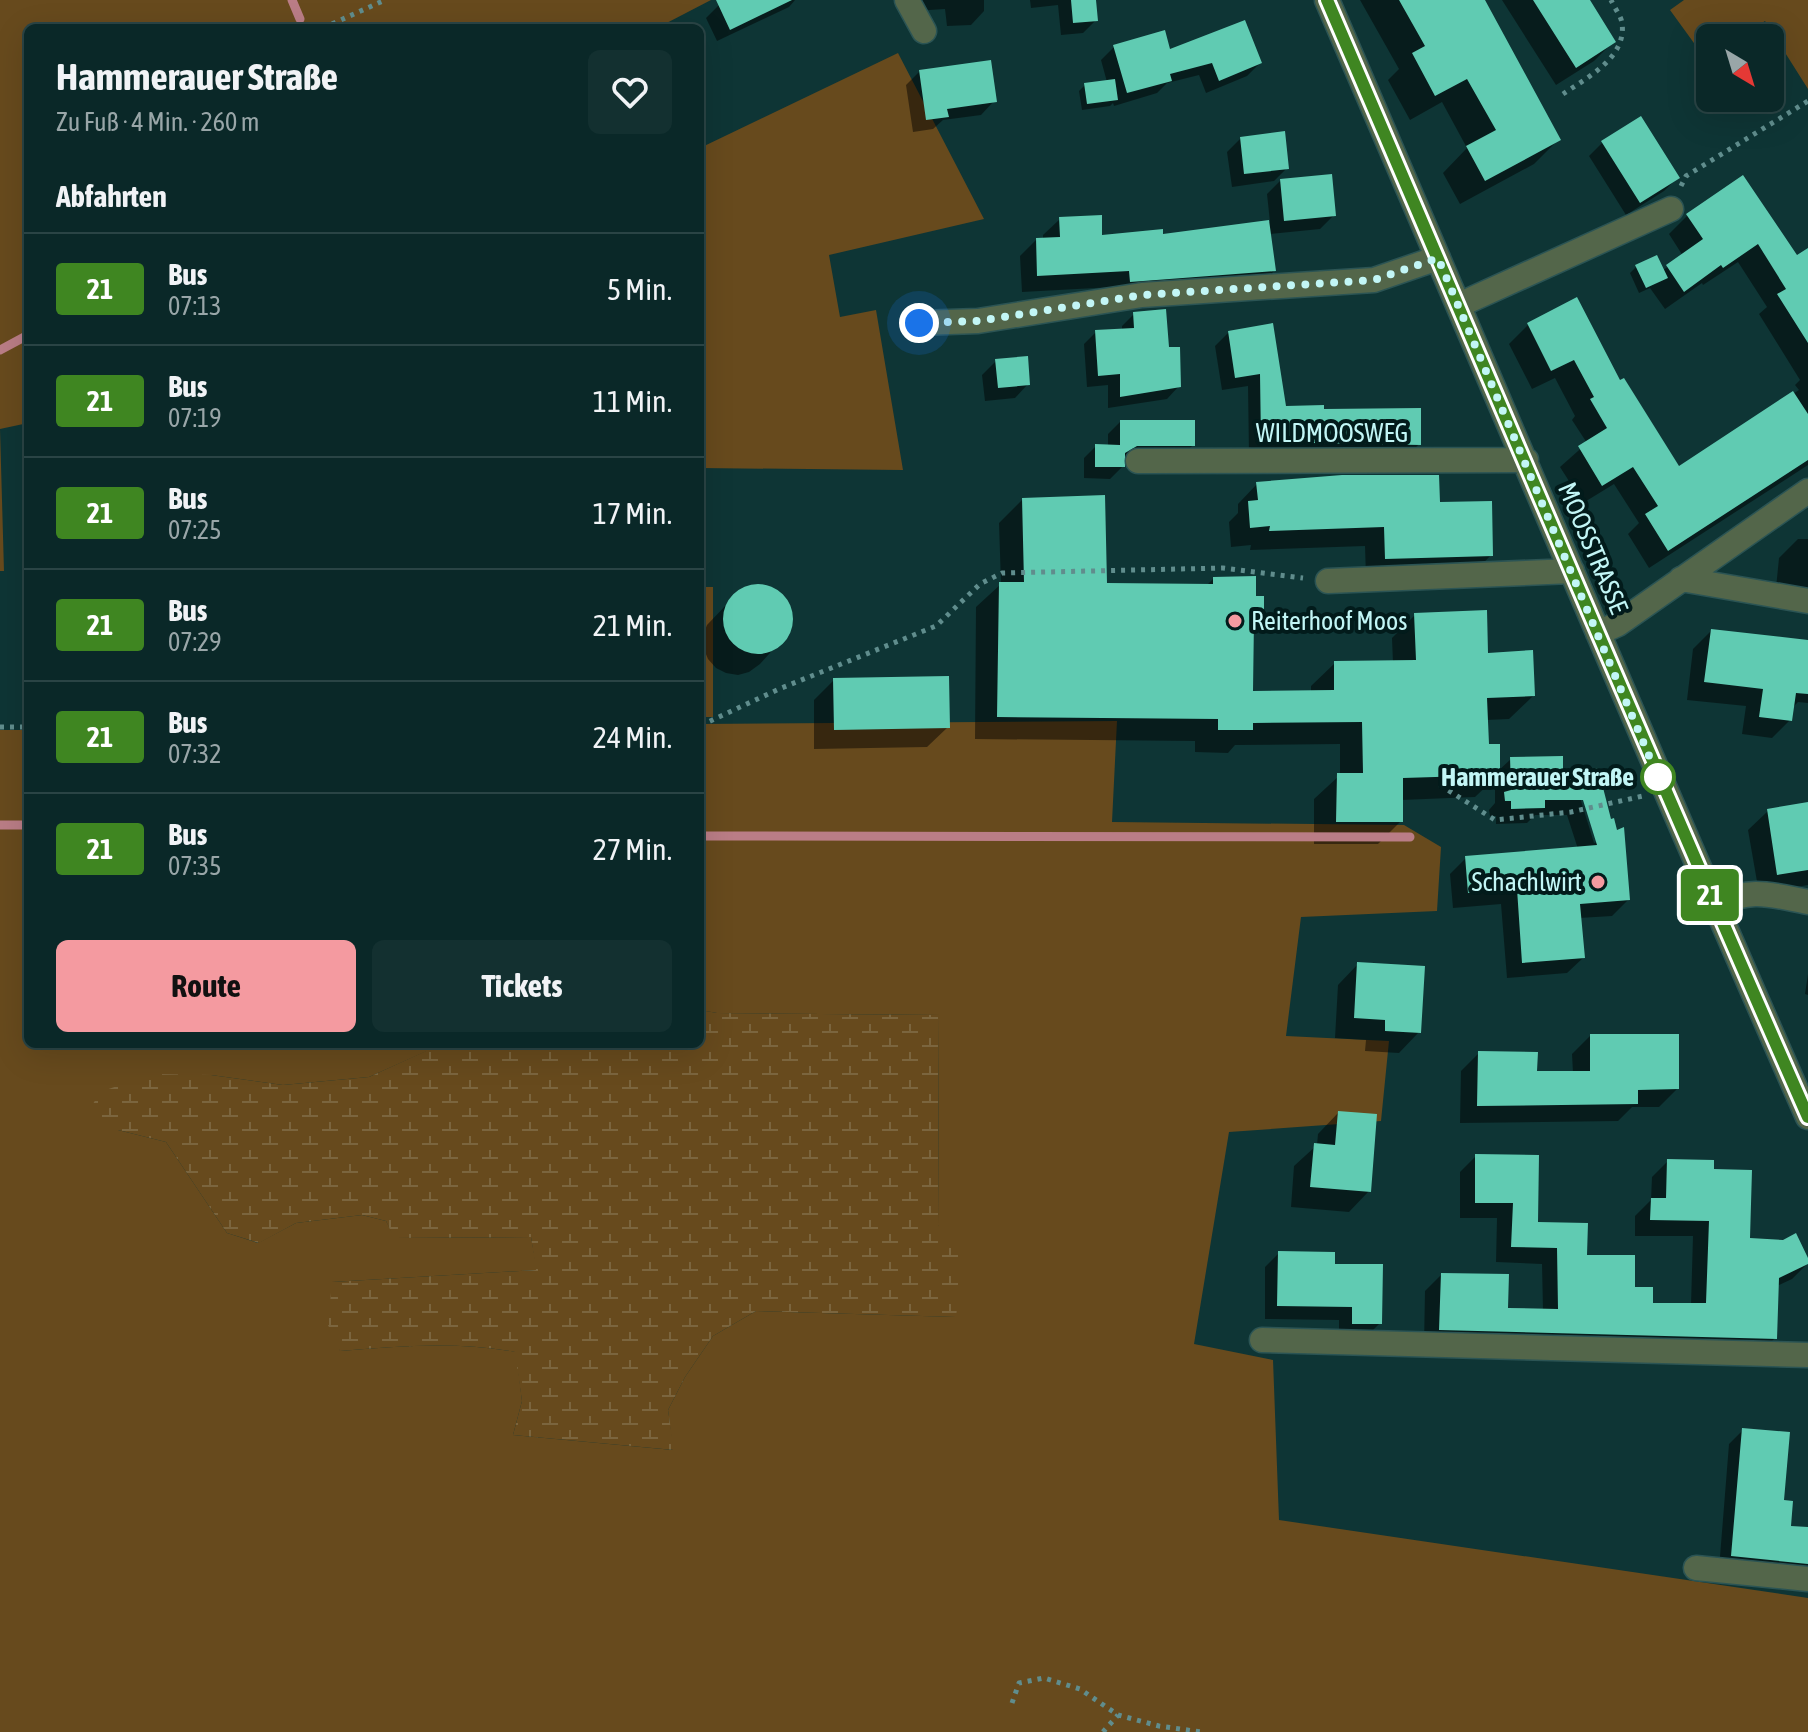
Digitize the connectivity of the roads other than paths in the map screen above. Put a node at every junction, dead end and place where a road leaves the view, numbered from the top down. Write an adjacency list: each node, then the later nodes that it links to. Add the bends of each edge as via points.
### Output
1 (907, 0): 3 (street)
2 (1327, 0): 5 (street, MOOSSTRASSE)
3 (924, 31)
4 (1671, 209): 6 (street)
5 (1438, 258): 6 (street, MOOSSTRASSE); 7 (street, via 1374,280 1142,295 978,321)
6 (1459, 305): 8 (street, MOOSSTRASSE)
7 (919, 323)
8 (1526, 460): 9 (street, WILDMOOSWEG); 11 (street, MOOSSTRASSE)
9 (1138, 461)
10 (1808, 491): 12 (street)
11 (1572, 571): 13 (street); 15 (street, MOOSSTRASSE)
12 (1681, 579): 14 (street); 15 (street)
13 (1328, 581)
14 (1808, 601)
15 (1598, 633): 17 (street, MOOSSTRASSE)
16 (1808, 902): 17 (street, via 1749,893)
17 (1714, 904): 18 (street, MOOSSTRASSE)
18 (1808, 1117)
19 (1262, 1340): 20 (street)
20 (1808, 1355)
21 (1696, 1568): 22 (street)
22 (1808, 1579)

